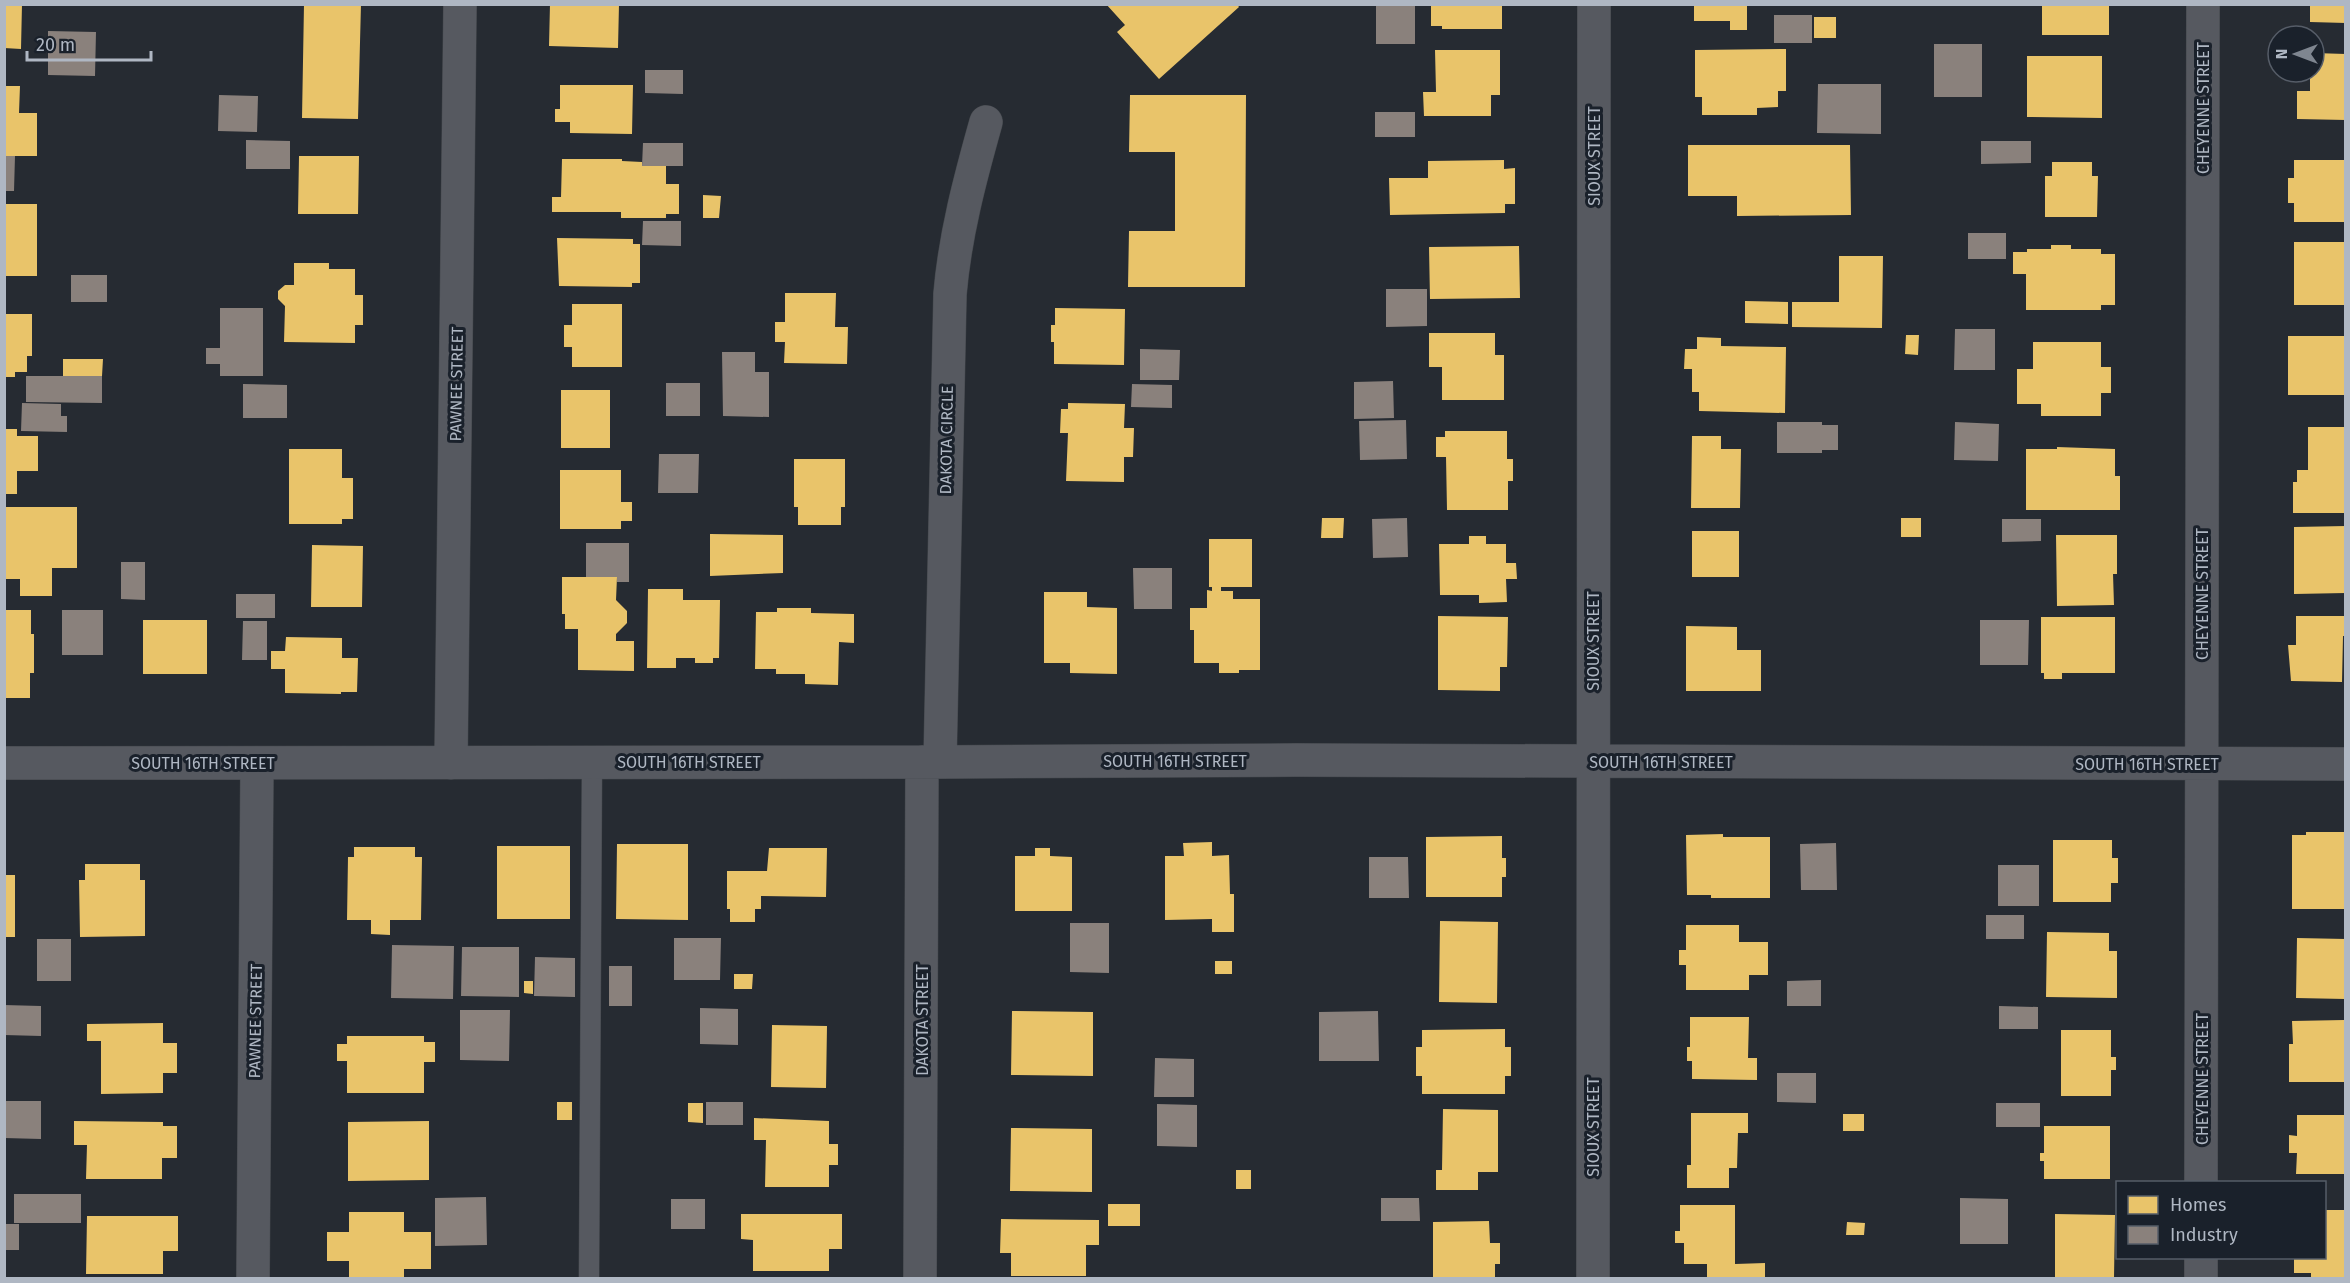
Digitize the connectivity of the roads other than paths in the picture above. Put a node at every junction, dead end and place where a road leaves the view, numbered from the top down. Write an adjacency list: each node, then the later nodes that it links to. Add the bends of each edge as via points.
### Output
1 (460, 4): 10 (street, PAWNEE STREET)
2 (1594, 4): 7 (street, SIOUX STREET)
3 (2204, 4): 11 (street, CHEYENNE STREET)
4 (986, 122): 6 (street, DAKOTA CIRCLE, via 953,253)
5 (592, 762): 6 (street, SOUTH 16TH STREET); 10 (street, SOUTH 16TH STREET); 16 (lane)
6 (931, 762): 7 (street, SOUTH 16TH STREET); 17 (street, DAKOTA STREET)
7 (1593, 762): 11 (street, SOUTH 16TH STREET); 18 (street, SIOUX STREET)
8 (4, 763): 9 (street, SOUTH 16TH STREET)
9 (257, 763): 10 (street, SOUTH 16TH STREET); 15 (street, PAWNEE STREET)
10 (451, 763)
11 (2202, 764): 12 (street, SOUTH 16TH STREET); 13 (street, CHEYENNE STREET)
12 (2346, 764)
13 (2201, 1181)
14 (2201, 1259): 19 (street)
15 (254, 1278)
16 (590, 1278)
17 (920, 1278)
18 (1593, 1278)
19 (2201, 1278)

